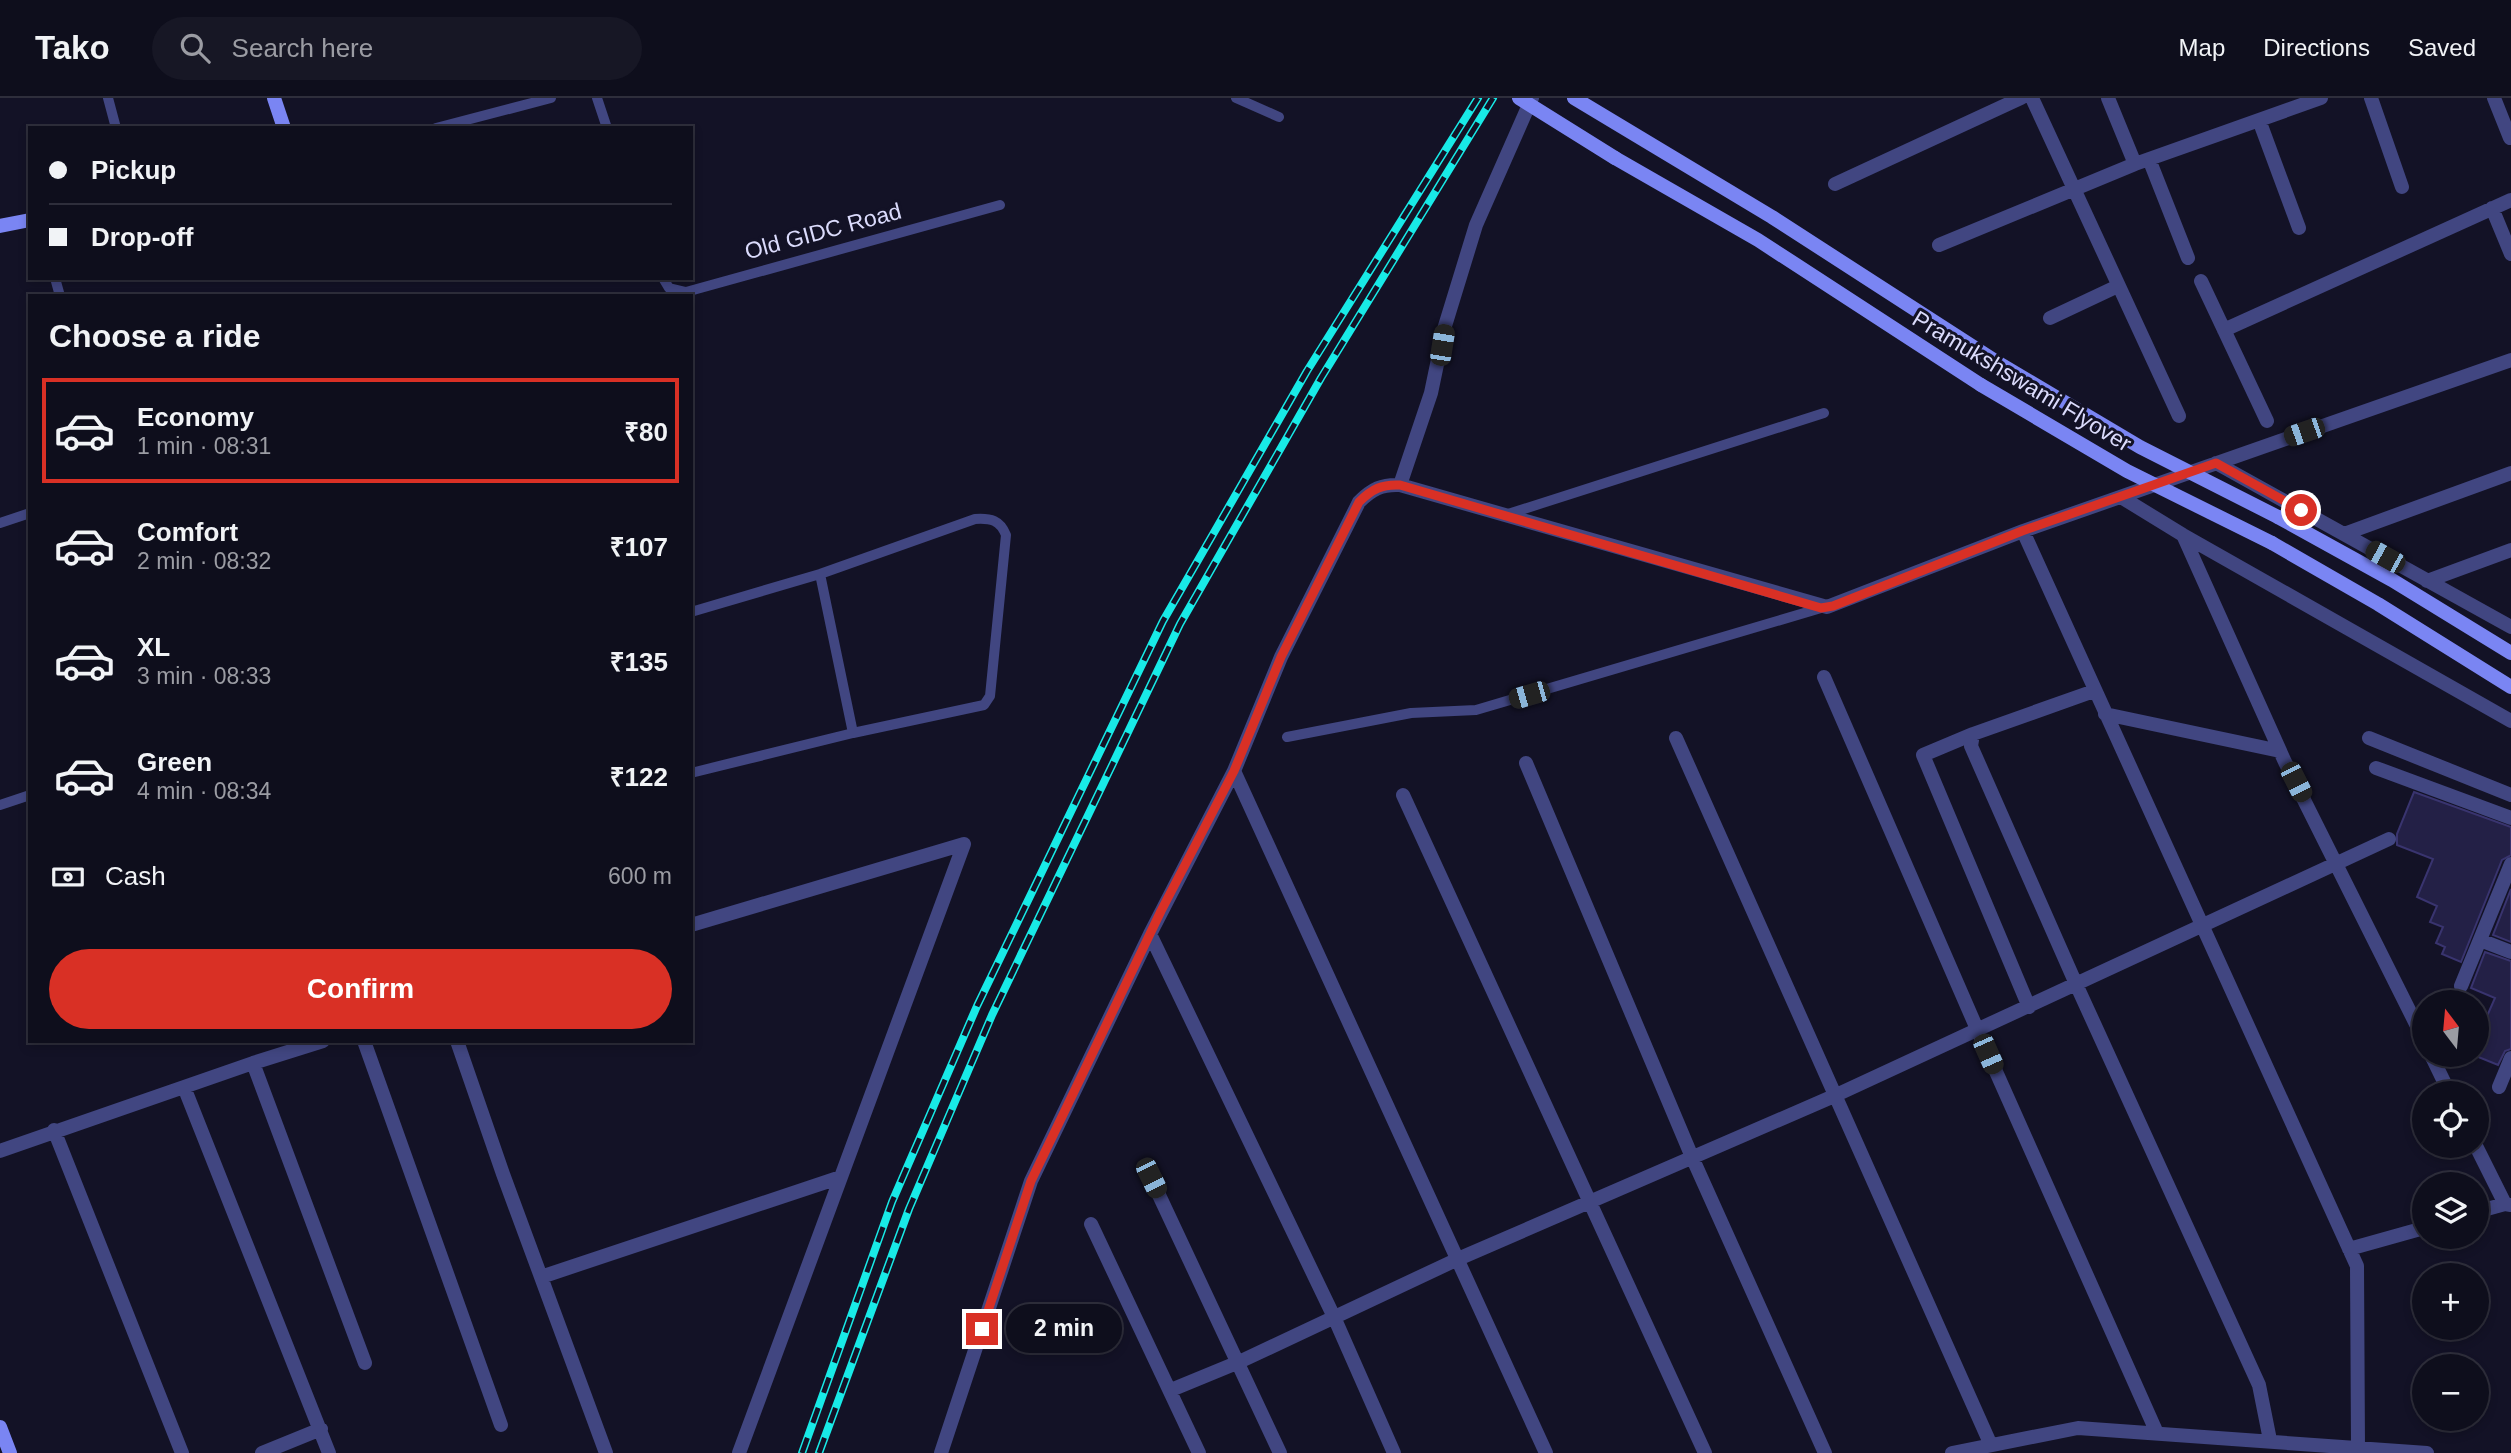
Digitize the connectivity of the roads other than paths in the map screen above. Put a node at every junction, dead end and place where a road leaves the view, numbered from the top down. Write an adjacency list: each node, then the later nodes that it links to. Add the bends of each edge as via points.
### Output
1 (108, 98): 17 (lane)
2 (274, 98): 18 (main road)
3 (551, 98): 19 (lane)
4 (597, 98): 20 (lane)
5 (1236, 98): 15 (lane)
6 (1519, 98): 62 (main road, Pramukshswami Flyover, bridge, via 1758,240 2018,408 2127,471 2272,542)
7 (1532, 98): 46 (street, via 1476,225 1445,326 1431,393)
8 (1574, 98): 60 (main road, Pramukshswami Flyover, bridge, via 1772,217 2032,385 2335,548)
9 (2021, 98): 23 (street)
10 (2032, 98): 25 (street)
11 (2108, 98): 22 (street)
12 (2321, 98): 16 (street)
13 (2371, 98): 24 (street)
14 (2494, 98): 21 (street)
15 (1279, 117)
16 (2259, 120): 22 (street); 31 (street)
17 (115, 126)
18 (283, 126)
19 (444, 126)
20 (606, 126)
21 (2510, 138)
22 (2142, 161): 25 (street); 34 (street)
23 (1835, 184)
24 (2402, 187)
25 (2075, 191): 32 (street); 37 (street)
26 (2511, 200): 28 (street)
27 (1000, 205): 35 (lane, Old GIDC Road, via 686,292 670,288)
28 (2492, 208): 33 (street); 39 (street)
29 (28, 220): 30 (main road)
30 (0, 226)
31 (2299, 228)
32 (1939, 245)
33 (2511, 254)
34 (2188, 258)
35 (664, 280)
36 (2202, 281): 39 (street)
37 (2118, 286): 38 (street); 42 (street)
38 (2050, 318)
39 (2224, 330): 43 (street)
40 (2511, 360): 44 (street)
41 (1824, 413): 49 (lane)
42 (2179, 416)
43 (2267, 421)
44 (2216, 463): 47 (street); 52 (street)
45 (2511, 473): 52 (street)
46 (1400, 485): 49 (street); 74 (street, via 1379,486 1359,502 1281,657)
47 (2121, 497): 51 (street); 53 (street)
48 (28, 514): 50 (lane)
49 (1505, 515): 57 (street)
50 (0, 523)
51 (2022, 531): 57 (street); 63 (street)
52 (2344, 534): 56 (street)
53 (2183, 535): 65 (street); 71 (street)
54 (2511, 550): 56 (street)
55 (820, 574): 58 (lane); 66 (lane); 66 (lane, via 975,519 996,521 1006,536 988,701 977,708)
56 (2427, 581): 59 (street)
57 (1821, 608): 68 (lane, via 1476,710 1411,713)
58 (693, 611)
59 (2511, 627)
60 (2511, 653)
61 (1824, 677): 93 (street)
62 (2511, 687)
63 (2094, 691): 64 (street); 67 (street)
64 (2105, 713): 71 (street); 85 (street)
65 (2511, 721)
66 (853, 733): 75 (lane)
67 (1973, 734): 89 (street, via 1973,754); 91 (street, via 1923,755)
68 (1287, 737)
69 (1676, 738): 101 (street)
70 (2368, 738): 77 (street)
71 (2280, 751): 82 (street)
72 (1525, 763): 104 (street)
73 (2376, 768): 80 (street)
74 (1234, 771): 86 (street); 114 (street)
75 (693, 773)
76 (1403, 795): 108 (street)
77 (2511, 795)
78 (28, 796): 79 (lane)
79 (0, 804)
80 (2511, 818)
81 (2389, 839): 82 (street)
82 (2337, 864): 85 (street); 92 (street)
83 (2511, 864): 87 (street)
84 (693, 924): 106 (street, via 964,844)
85 (2201, 926): 89 (street); 113 (street)
86 (1150, 934): 116 (street); 133 (street, via 1031,1181)
87 (2480, 940): 88 (street); 90 (street)
88 (2511, 953)
89 (2076, 984): 91 (street); 124 (street, via 2259,1385)
90 (2461, 986)
91 (2029, 1007): 93 (street)
92 (2412, 1016)
93 (1977, 1029): 101 (street); 123 (street)
94 (317, 1043): 98 (street)
95 (365, 1043): 120 (street)
96 (458, 1043): 115 (street)
97 (2511, 1058): 100 (street)
98 (253, 1063): 99 (street); 118 (street)
99 (184, 1087): 102 (street); 122 (street)
100 (2499, 1087)
101 (1834, 1096): 104 (street); 125 (street)
102 (54, 1130): 103 (street); 128 (street)
103 (0, 1151)
104 (1692, 1157): 108 (street); 139 (street)
105 (2483, 1158): 109 (street)
106 (841, 1177): 115 (street); 132 (street)
107 (1151, 1178): 117 (street)
108 (1591, 1201): 114 (street); 138 (street)
109 (2508, 1205): 110 (street)
110 (2489, 1209)
111 (1091, 1223): 119 (street)
112 (2412, 1231): 113 (street)
113 (2350, 1249): 126 (street, via 2358,1274)
114 (1458, 1259): 116 (street); 137 (street)
115 (541, 1278): 131 (street)
116 (1334, 1317): 117 (street); 136 (street)
117 (1239, 1362): 119 (street); 135 (street)
118 (365, 1363)
119 (1171, 1390): 134 (street)
120 (501, 1425)
121 (0, 1427): 127 (main road)
122 (321, 1429): 129 (street); 130 (street)
123 (2157, 1433): 124 (street); 125 (street, via 2078,1427)
124 (2270, 1440): 126 (street)
125 (1990, 1443): 140 (street)
126 (2358, 1446): 141 (street)
127 (10, 1453)
128 (182, 1453)
129 (262, 1453)
130 (329, 1453)
131 (606, 1453)
132 (739, 1453)
133 (941, 1453)
134 (1199, 1453)
135 (1280, 1453)
136 (1394, 1453)
137 (1546, 1453)
138 (1705, 1453)
139 (1825, 1453)
140 (1952, 1453)
141 (2427, 1453)

